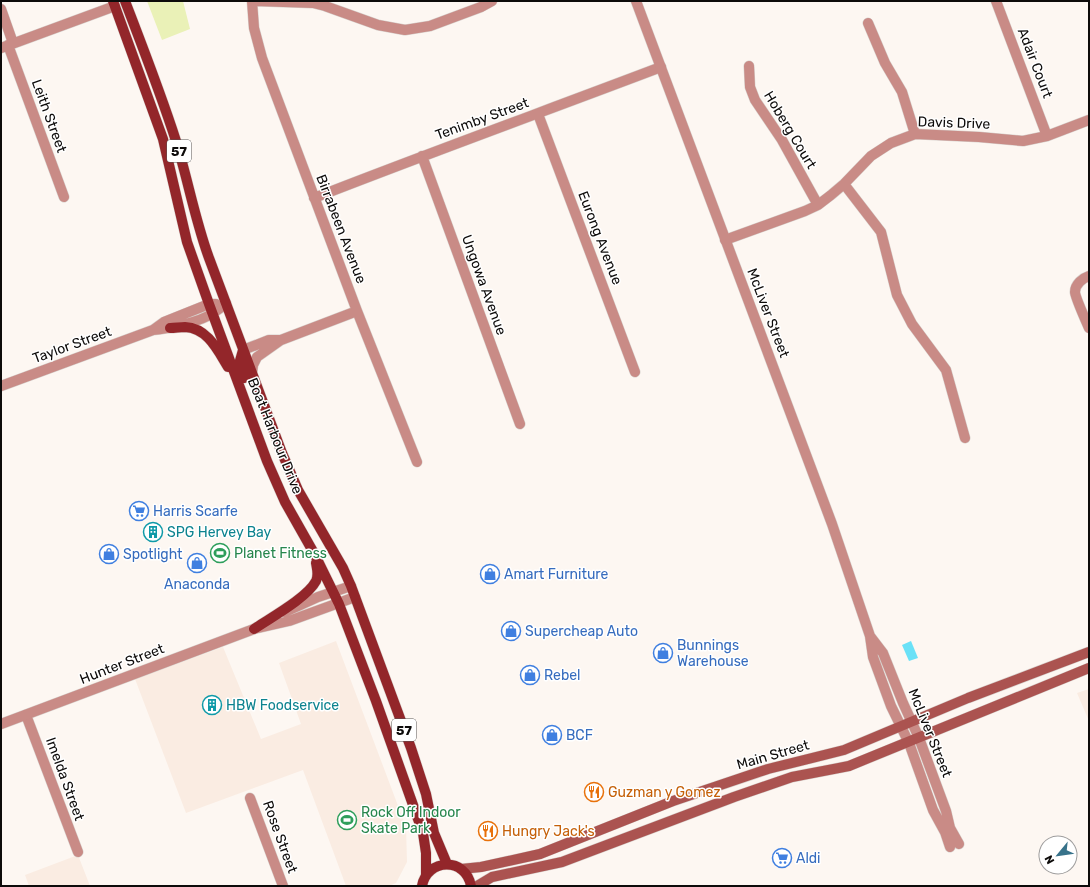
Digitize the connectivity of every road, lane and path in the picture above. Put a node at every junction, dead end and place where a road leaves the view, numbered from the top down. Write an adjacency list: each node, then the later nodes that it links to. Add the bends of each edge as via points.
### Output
1 (125, 1): 23 (main road, Boat Harbour Drive / 57, via 176,142 201,237)
2 (252, 1): 3 (street, via 313,3 378,25 405,30 430,26); 19 (street, Birrabeen Avenue, via 254,28 262,58)
3 (492, 1)
4 (636, 1): 11 (street, McLiver Street)
5 (996, 1): 15 (street, Adair Court)
6 (114, 3): 9 (street); 24 (main road, Boat Harbour Drive / 57, via 163,139 187,242)
7 (1, 9): 9 (street, Leith Street)
8 (868, 23): 14 (street, via 885,64 902,92)
9 (7, 46): 18 (street, Leith Street)
10 (749, 66): 20 (street, Hoberg Court, via 750,87 755,100 782,140)
11 (661, 67): 12 (street, Tenimby Street); 21 (street, McLiver Street)
12 (538, 114): 16 (street, Tenimby Street); 31 (street, Eurong Avenue)
13 (1089, 120): 15 (street, Davis Drive)
14 (915, 134): 15 (street, Davis Drive, via 1023,141); 17 (street, Davis Drive, via 891,143 871,156)
15 (1047, 136)
16 (422, 156): 19 (street, Tenimby Street); 35 (street, Ungowa Avenue)
17 (844, 184): 20 (street, Davis Drive); 37 (street, via 882,232 897,295 912,324 946,370)
18 (64, 197)
19 (314, 198): 25 (street, Birrabeen Avenue)
20 (818, 205): 21 (street, Davis Drive)
21 (725, 240): 45 (street, McLiver Street, via 832,524)
22 (1089, 276): 27 (street, via 1076,285 1075,292)
23 (226, 303): 24 (street, Taylor Street); 30 (main road, Boat Harbour Drive / 57)
24 (211, 309): 26 (street, Taylor Street); 28 (street, Taylor Street, via 164,322); 34 (main road, Boat Harbour Drive / 57)
25 (357, 312): 29 (street); 38 (street, Birrabeen Avenue)
26 (170, 328): 28 (street, Taylor Street); 34 (main road, via 187,327 205,335)
27 (1089, 328)
28 (152, 330): 33 (street, Taylor Street)
29 (282, 340): 30 (street, via 268,340); 32 (street, via 257,357)
30 (243, 350): 32 (main road, Boat Harbour Drive / 57); 36 (main road, via 239,364 251,399)
31 (636, 372)
32 (252, 373): 40 (main road, Boat Harbour Drive / 57, via 298,490)
33 (1, 386)
34 (239, 386): 36 (main road, Boat Harbour Drive / 57)
35 (520, 424)
36 (255, 428): 39 (main road, Boat Harbour Drive / 57, via 285,502)
37 (965, 438)
38 (417, 462)
39 (315, 555): 41 (main road, Boat Harbour Drive / 57); 44 (main road, via 318,575 315,582 304,595)
40 (351, 586): 41 (street, Hunter Street); 42 (main road, Boat Harbour Drive / 57)
41 (334, 592): 43 (main road, Boat Harbour Drive / 57); 44 (street, Hunter Street, via 285,612)
42 (355, 597): 43 (street, Hunter Street); 56 (main road, Boat Harbour Drive / 57, via 411,748 426,794 434,833)
43 (339, 604): 44 (street, Hunter Street); 58 (main road, Boat Harbour Drive / 57, via 422,833 426,853)
44 (254, 630): 48 (street, Hunter Street)
45 (870, 636): 49 (street, McLiver Street, via 884,653); 51 (street, McLiver Street, via 873,657)
46 (1089, 652): 49 (main road, Main Street)
47 (1089, 668): 52 (main road, Main Street)
48 (26, 715): 50 (street, Hunter Street); 55 (street, Imelda Street)
49 (912, 722): 51 (main road, Main Street); 52 (street, McLiver Street)
50 (1, 724)
51 (901, 727): 53 (street, McLiver Street); 57 (main road, Main Street, via 844,750 768,770 672,801 540,854)
52 (920, 738): 53 (main road, Main Street); 53 (street, McLiver Street, via 955,845 933,810)
53 (908, 743): 62 (main road, Main Street, via 849,766 792,777 562,862 492,877)
54 (250, 798): 59 (street, Rose Street)
55 (78, 852)
56 (447, 864): 57 (main road); 58 (main road, via 436,867)
57 (461, 869): 61 (main road)
58 (426, 874): 60 (main road, 57)
59 (283, 886)
60 (422, 886)
61 (471, 886)
62 (476, 886)

